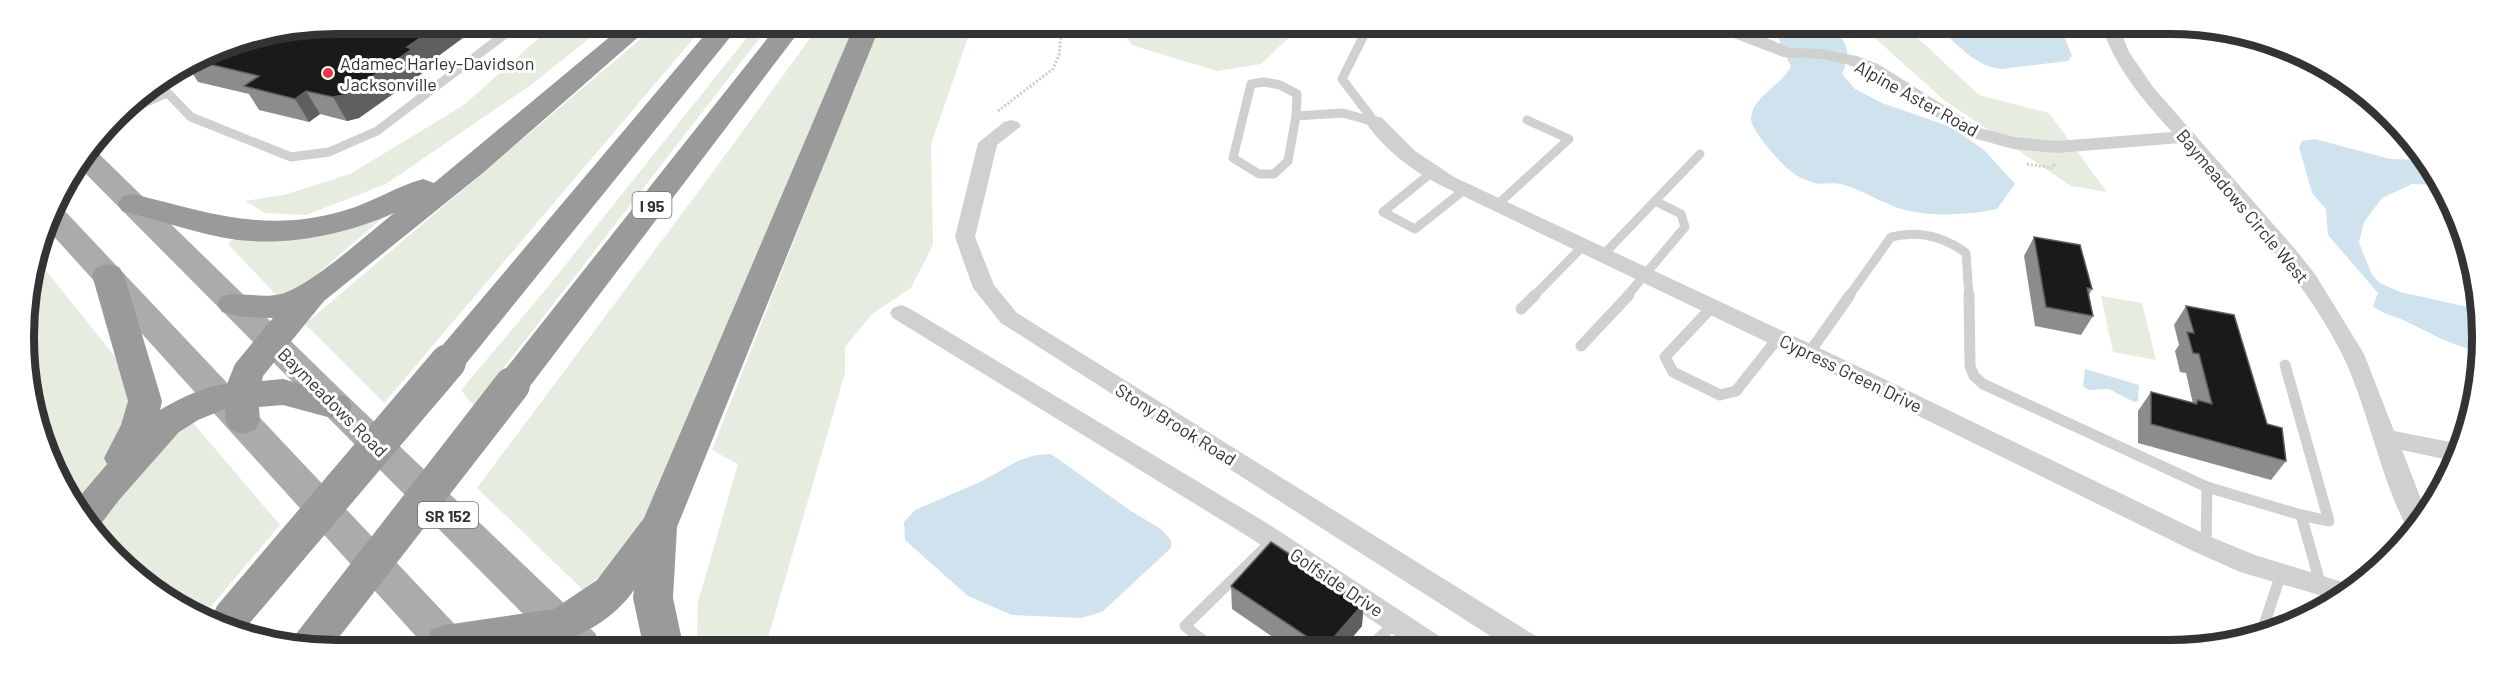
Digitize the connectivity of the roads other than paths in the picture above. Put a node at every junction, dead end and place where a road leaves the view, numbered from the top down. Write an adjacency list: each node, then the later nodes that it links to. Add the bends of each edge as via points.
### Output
1 (506, 34): 10 (lane, via 377,131 329,152 291,157 191,117)
2 (628, 34): 19 (highway)
3 (720, 34): 53 (highway, bridge)
4 (786, 34): 57 (highway, I 95, bridge)
5 (864, 34): 47 (highway)
6 (1364, 34): 15 (lane, via 1342,79)
7 (1740, 34): 16 (street, Alpine Aster Road, via 1789,53 1821,54 1872,68 1973,132 2013,143 2057,147)
8 (2113, 34): 16 (street, Baymeadows Circle West, via 2135,77)
9 (164, 89): 10 (lane)
10 (167, 93): 11 (lane)
11 (148, 101)
12 (1296, 116): 12 (lane, via 1288,160 1274,174 1259,174 1233,158 1251,84 1280,84 1296,94); 15 (lane, via 1343,113)
13 (1527, 120): 24 (lane, via 1569,139)
14 (1002, 121): 62 (street, Stony Brook Road, via 988,144 965,237 984,288 1008,318)
15 (1375, 122): 20 (street, Cypress Green Drive, via 1395,146)
16 (2185, 137): 41 (street, Baymeadows Circle West, via 2307,279 2353,354)
17 (1700, 154): 22 (lane)
18 (91, 162): 23 (main road, Baymeadows Road / SR 152)
19 (474, 166): 23 (highway, via 374,211 300,229 239,230); 29 (highway)
20 (1431, 173): 21 (street, Cypress Green Drive); 21 (lane, via 1383,212 1415,229)
21 (1464, 190): 24 (street, Cypress Green Drive)
22 (1655, 201): 26 (lane); 28 (lane, via 1681,214 1685,227)
23 (133, 204): 30 (main road, Baymeadows Road / SR 152)
24 (1497, 205): 26 (street, Cypress Green Drive)
25 (58, 222): 27 (main road)
26 (1593, 250): 28 (street, Cypress Green Drive); 32 (lane)
27 (108, 275): 39 (main road); 44 (highway, via 145,400 139,425)
28 (1646, 276): 31 (street, Cypress Green Drive); 36 (lane)
29 (313, 293): 30 (highway, via 293,304 268,309); 35 (highway)
30 (233, 304): 35 (main road, Baymeadows Road / SR 152)
31 (1712, 307): 34 (street, Cypress Green Drive); 34 (lane, via 1665,357 1673,372 1720,395 1736,391)
32 (1521, 309)
33 (901, 313): 48 (street, Golfside Drive)
34 (1778, 339): 37 (street, Cypress Green Drive)
35 (271, 341): 39 (highway, via 247,373); 40 (main road, Baymeadows Road / SR 152)
36 (1581, 346)
37 (1809, 353): 43 (lane, via 1891,237 1926,234 1957,246 1966,254 1970,366 1974,376 1983,384); 49 (street, Cypress Green Drive)
38 (2285, 365): 45 (lane, via 2330,522)
39 (235, 404): 40 (highway, via 283,392); 44 (highway, via 186,411 166,423); 58 (main road)
40 (335, 406): 55 (main road, Baymeadows Road / SR 152)
41 (2385, 438): 42 (street); 46 (street, Baymeadows Circle West)
42 (2450, 451)
43 (2207, 487): 45 (lane); 49 (lane)
44 (95, 504)
45 (2301, 514): 51 (lane)
46 (2414, 515)
47 (659, 526): 55 (highway, via 611,592); 60 (highway, via 653,598)
48 (1273, 540): 56 (street, Golfside Drive); 61 (lane, via 1185,626)
49 (2206, 546): 50 (street, Cypress Green Drive)
50 (2281, 574): 51 (street, Cypress Green Drive); 54 (lane)
51 (2321, 586): 52 (street, Cypress Green Drive)
52 (2337, 590)
53 (229, 619)
54 (2264, 624)
55 (567, 638): 59 (highway)
56 (1383, 638)
57 (315, 639)
58 (444, 640)
59 (519, 640)
60 (662, 640)
61 (1202, 640)
62 (1519, 640)

